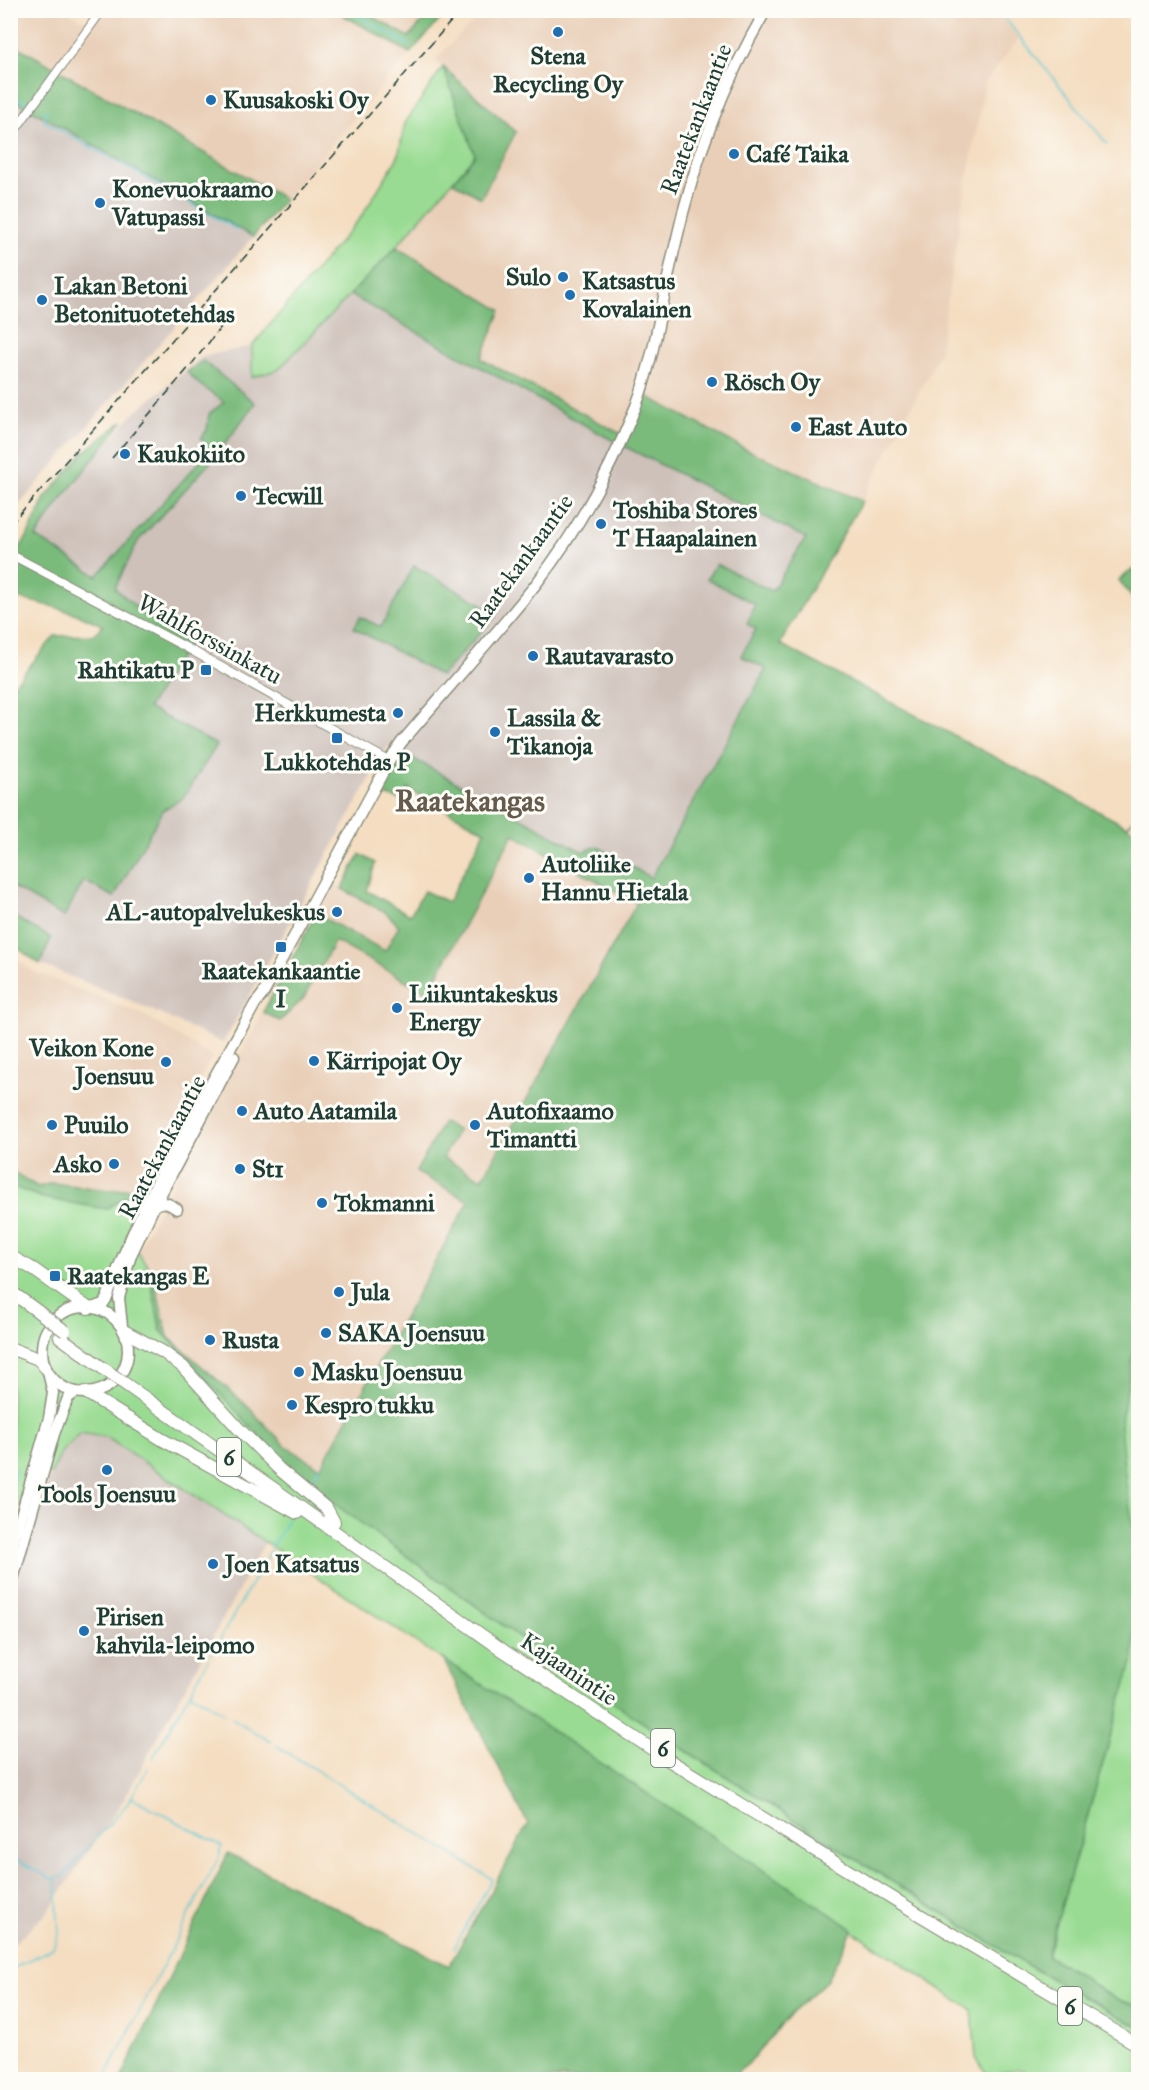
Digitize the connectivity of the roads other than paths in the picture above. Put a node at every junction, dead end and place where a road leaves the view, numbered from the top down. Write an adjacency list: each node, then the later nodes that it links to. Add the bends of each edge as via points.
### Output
1 (102, 10): 3 (street)
2 (766, 10): 5 (main road, Raatekankaantie, via 721,100 696,165 637,403 609,467 538,582)
3 (10, 137)
4 (10, 554): 5 (street, Wahlforssinkatu)
5 (389, 761): 6 (main road, Raatekankaantie)
6 (263, 994): 7 (main road, Raatekankaantie, via 261,1008); 12 (main road, Raatekankaantie, via 154,1187 107,1298 103,1304)
7 (155, 1205): 8 (main road, via 167,1203); 14 (main road, Raatekankaantie, via 120,1289)
8 (177, 1209)
9 (10, 1256): 12 (highway)
10 (10, 1291): 13 (highway, 6)
11 (10, 1301): 13 (highway, 6)
12 (90, 1308): 14 (main road, via 107,1313); 16 (main road, via 65,1313 51,1324 42,1344)
13 (38, 1317): 18 (highway, Kajaanintie / 6)
14 (124, 1329): 17 (main road, via 129,1350 121,1375 108,1386); 18 (highway, via 183,1367 239,1430 327,1509)
15 (10, 1348): 16 (highway, via 38,1359)
16 (47, 1370): 17 (main road, via 61,1386); 19 (main road, via 52,1405)
17 (80, 1392): 18 (highway, via 317,1526); 20 (main road, via 68,1398 56,1427)
18 (332, 1525): 21 (highway, Kajaanintie / 6, via 672,1754 1002,1965)
19 (10, 1553)
20 (10, 1590)
21 (1138, 2045)

